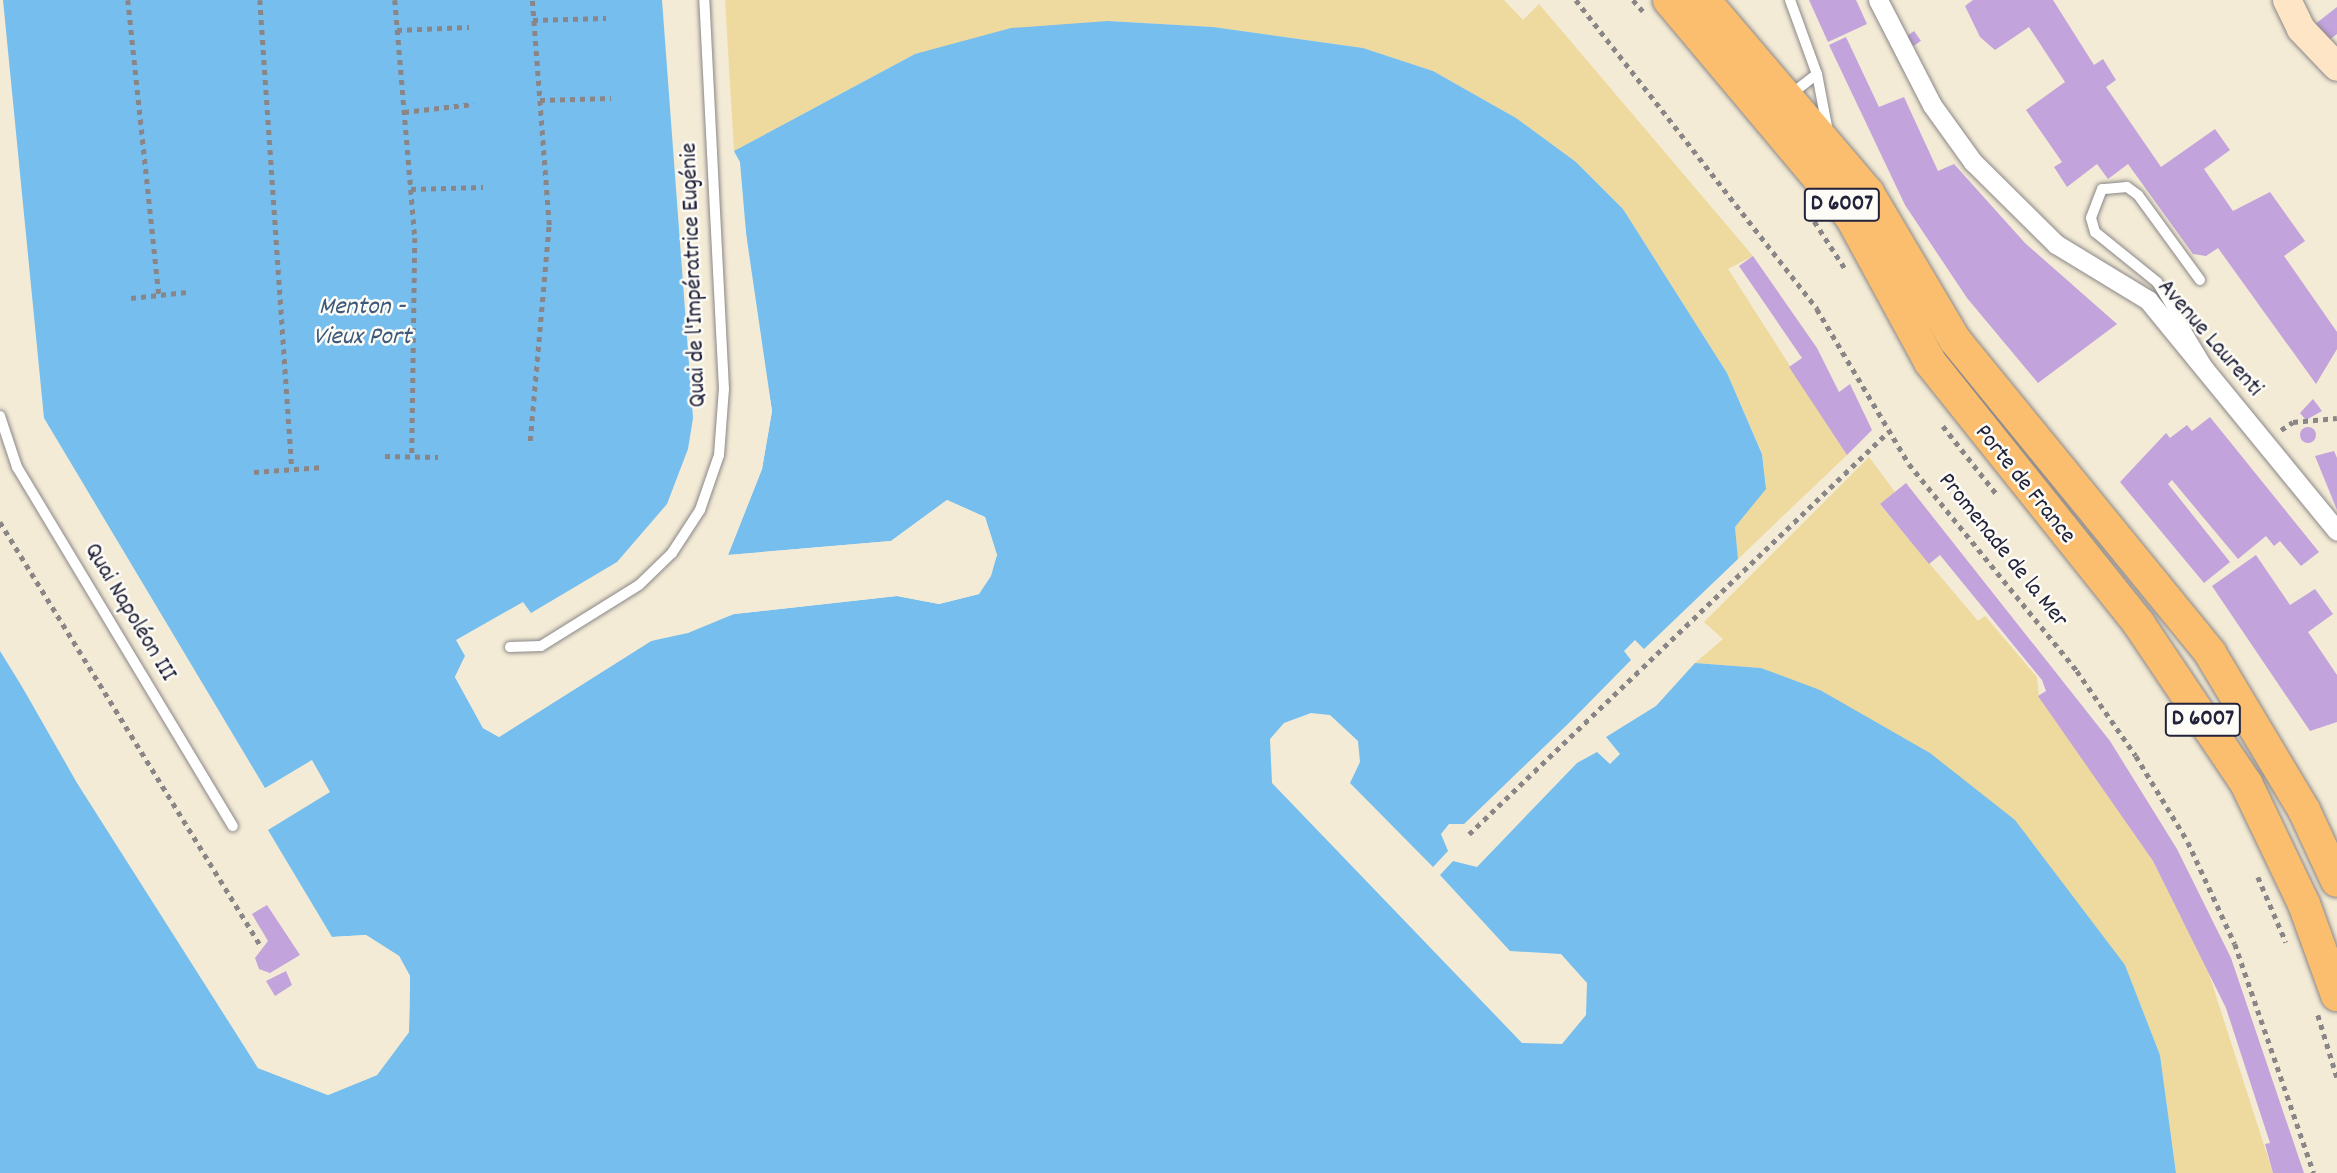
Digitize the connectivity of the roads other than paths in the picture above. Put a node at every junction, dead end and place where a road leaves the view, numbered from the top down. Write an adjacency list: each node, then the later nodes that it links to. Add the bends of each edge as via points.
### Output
1 (704, 0): 15 (lane, Quai de l'Impératrice Eugénie, via 724,388 719,454 700,509 672,553 639,585 541,646)
2 (1704, 0): 9 (main road, Porte de France / D 6007)
3 (1790, 0): 8 (lane)
4 (1878, 0): 12 (street, Avenue Laurenti, via 1933,104 1973,162 2056,244 2148,300)
5 (2287, 0): 7 (street, via 2301,29)
6 (1658, 8): 18 (main road, Porte de France / D 6007, via 1852,217 1930,362 2139,624 2245,783)
7 (2337, 67)
8 (1817, 74): 9 (lane); 10 (lane, via 1831,123)
9 (1787, 97): 10 (main road, Porte de France / D 6007)
10 (1828, 144): 17 (main road, Porte de France / D 6007, via 1897,235 1955,340 2210,653 2304,810)
11 (2200, 280): 12 (lane, via 2138,195 2127,187 2102,189 2091,218 2095,232 2157,282 2204,352)
12 (2212, 380): 14 (street, Avenue Laurenti)
13 (0, 416): 16 (lane, Quai Napoléon III, via 17,467)
14 (2337, 531)
15 (510, 647)
16 (233, 826)
17 (2337, 881)
18 (2332, 959): 19 (main road, Porte de France / D 6007)
19 (2326, 1002)

